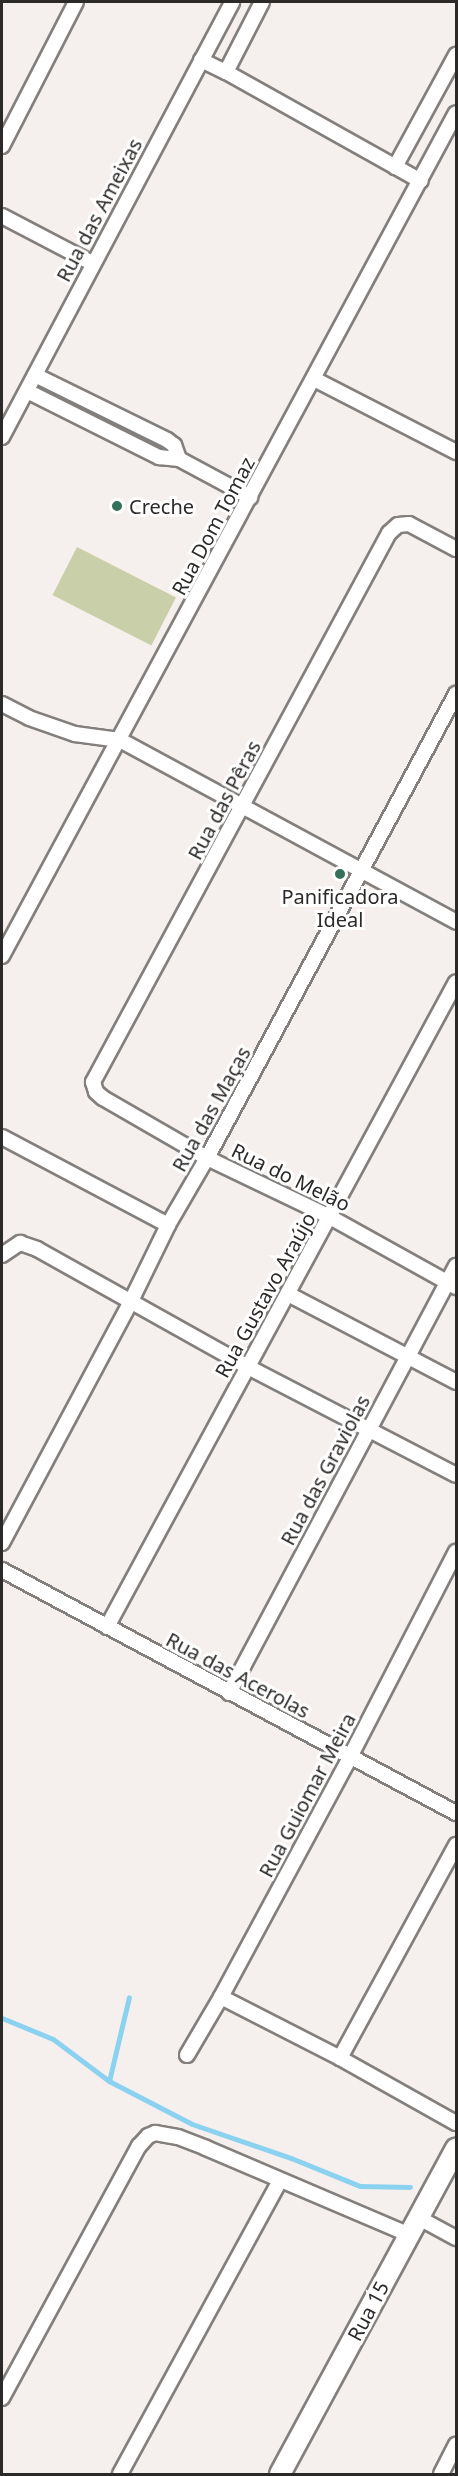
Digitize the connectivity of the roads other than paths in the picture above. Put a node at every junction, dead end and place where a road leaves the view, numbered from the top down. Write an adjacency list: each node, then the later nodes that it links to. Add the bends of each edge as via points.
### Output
1 (76, 2): 8 (street)
2 (232, 2): 5 (street, Rua das Ameixas)
3 (262, 2): 6 (street)
4 (456, 55): 9 (street)
5 (201, 60): 6 (street); 12 (street, Rua das Ameixas)
6 (226, 72): 9 (street)
7 (456, 113): 10 (street, Rua Dom Tomaz)
8 (2, 146)
9 (395, 167): 10 (street)
10 (421, 181): 14 (street, Rua Dom Tomaz)
11 (2, 216): 12 (street)
12 (92, 263): 13 (street, Rua das Ameixas)
13 (35, 375): 15 (street, Rua das Ameixas); 18 (street, via 167,440 176,448)
14 (314, 379): 17 (street); 19 (street, Rua Dom Tomaz)
15 (27, 391): 16 (street, Rua das Ameixas); 18 (street, via 159,457)
16 (2, 437)
17 (456, 452)
18 (179, 459): 19 (street)
19 (250, 497): 23 (street, Rua Dom Tomaz)
20 (456, 549): 24 (street, Rua das Pêras, via 404,524 394,528)
21 (456, 694): 25 (street, Rua das Maças)
22 (2, 704): 23 (street, via 75,734)
23 (120, 740): 24 (street); 27 (street, Rua Dom Tomaz)
24 (243, 807): 25 (street); 29 (street, Rua das Pêras)
25 (362, 869): 26 (street); 31 (street, Rua das Maças)
26 (456, 922)
27 (2, 956)
28 (456, 982): 32 (street, Rua Gustavo Araújo)
29 (97, 1073): 31 (street, Rua do Melão, via 93,1086 99,1095)
30 (2, 1137): 33 (street)
31 (207, 1158): 32 (street, Rua do Melão); 33 (street, Rua das Maças)
32 (330, 1217): 36 (street, Rua do Melão); 37 (street, Rua Gustavo Araújo)
33 (168, 1225): 38 (street, Rua das Maças)
34 (2, 1255): 38 (street, via 15,1244 28,1245)
35 (456, 1266): 36 (street, Rua das Graviolas)
36 (452, 1285): 39 (street, Rua das Graviolas)
37 (288, 1294): 39 (street); 40 (street, Rua Gustavo Araújo)
38 (131, 1301): 40 (street); 44 (street, Rua das Maças)
39 (407, 1357): 41 (street); 42 (street, Rua das Graviolas)
40 (248, 1367): 42 (street); 47 (street, Rua Gustavo Araújo)
41 (456, 1382)
42 (369, 1430): 43 (street); 48 (street, Rua das Graviolas)
43 (456, 1475)
44 (2, 1543)
45 (456, 1552): 49 (street, Rua Guiomar Meira)
46 (2, 1570): 47 (street, Rua das Acerolas)
47 (107, 1627): 48 (street, Rua das Acerolas)
48 (229, 1693): 49 (street, Rua das Acerolas)
49 (350, 1757): 50 (street, Rua das Acerolas); 52 (street, Rua Guiomar Meira)
50 (456, 1813)
51 (456, 1845): 54 (street)
52 (221, 1997): 53 (street, Rua Guiomar Meira); 54 (street)
53 (187, 2055)
54 (340, 2058): 55 (street)
55 (456, 2123)
56 (456, 2148): 58 (main road, Rua 15)
57 (280, 2181): 58 (street); 60 (street, via 165,2133 148,2136); 62 (street)
58 (414, 2226): 59 (street); 63 (main road, Rua 15)
59 (456, 2238)
60 (2, 2398)
61 (456, 2445): 64 (street)
62 (120, 2475)
63 (280, 2475)
64 (441, 2475)

